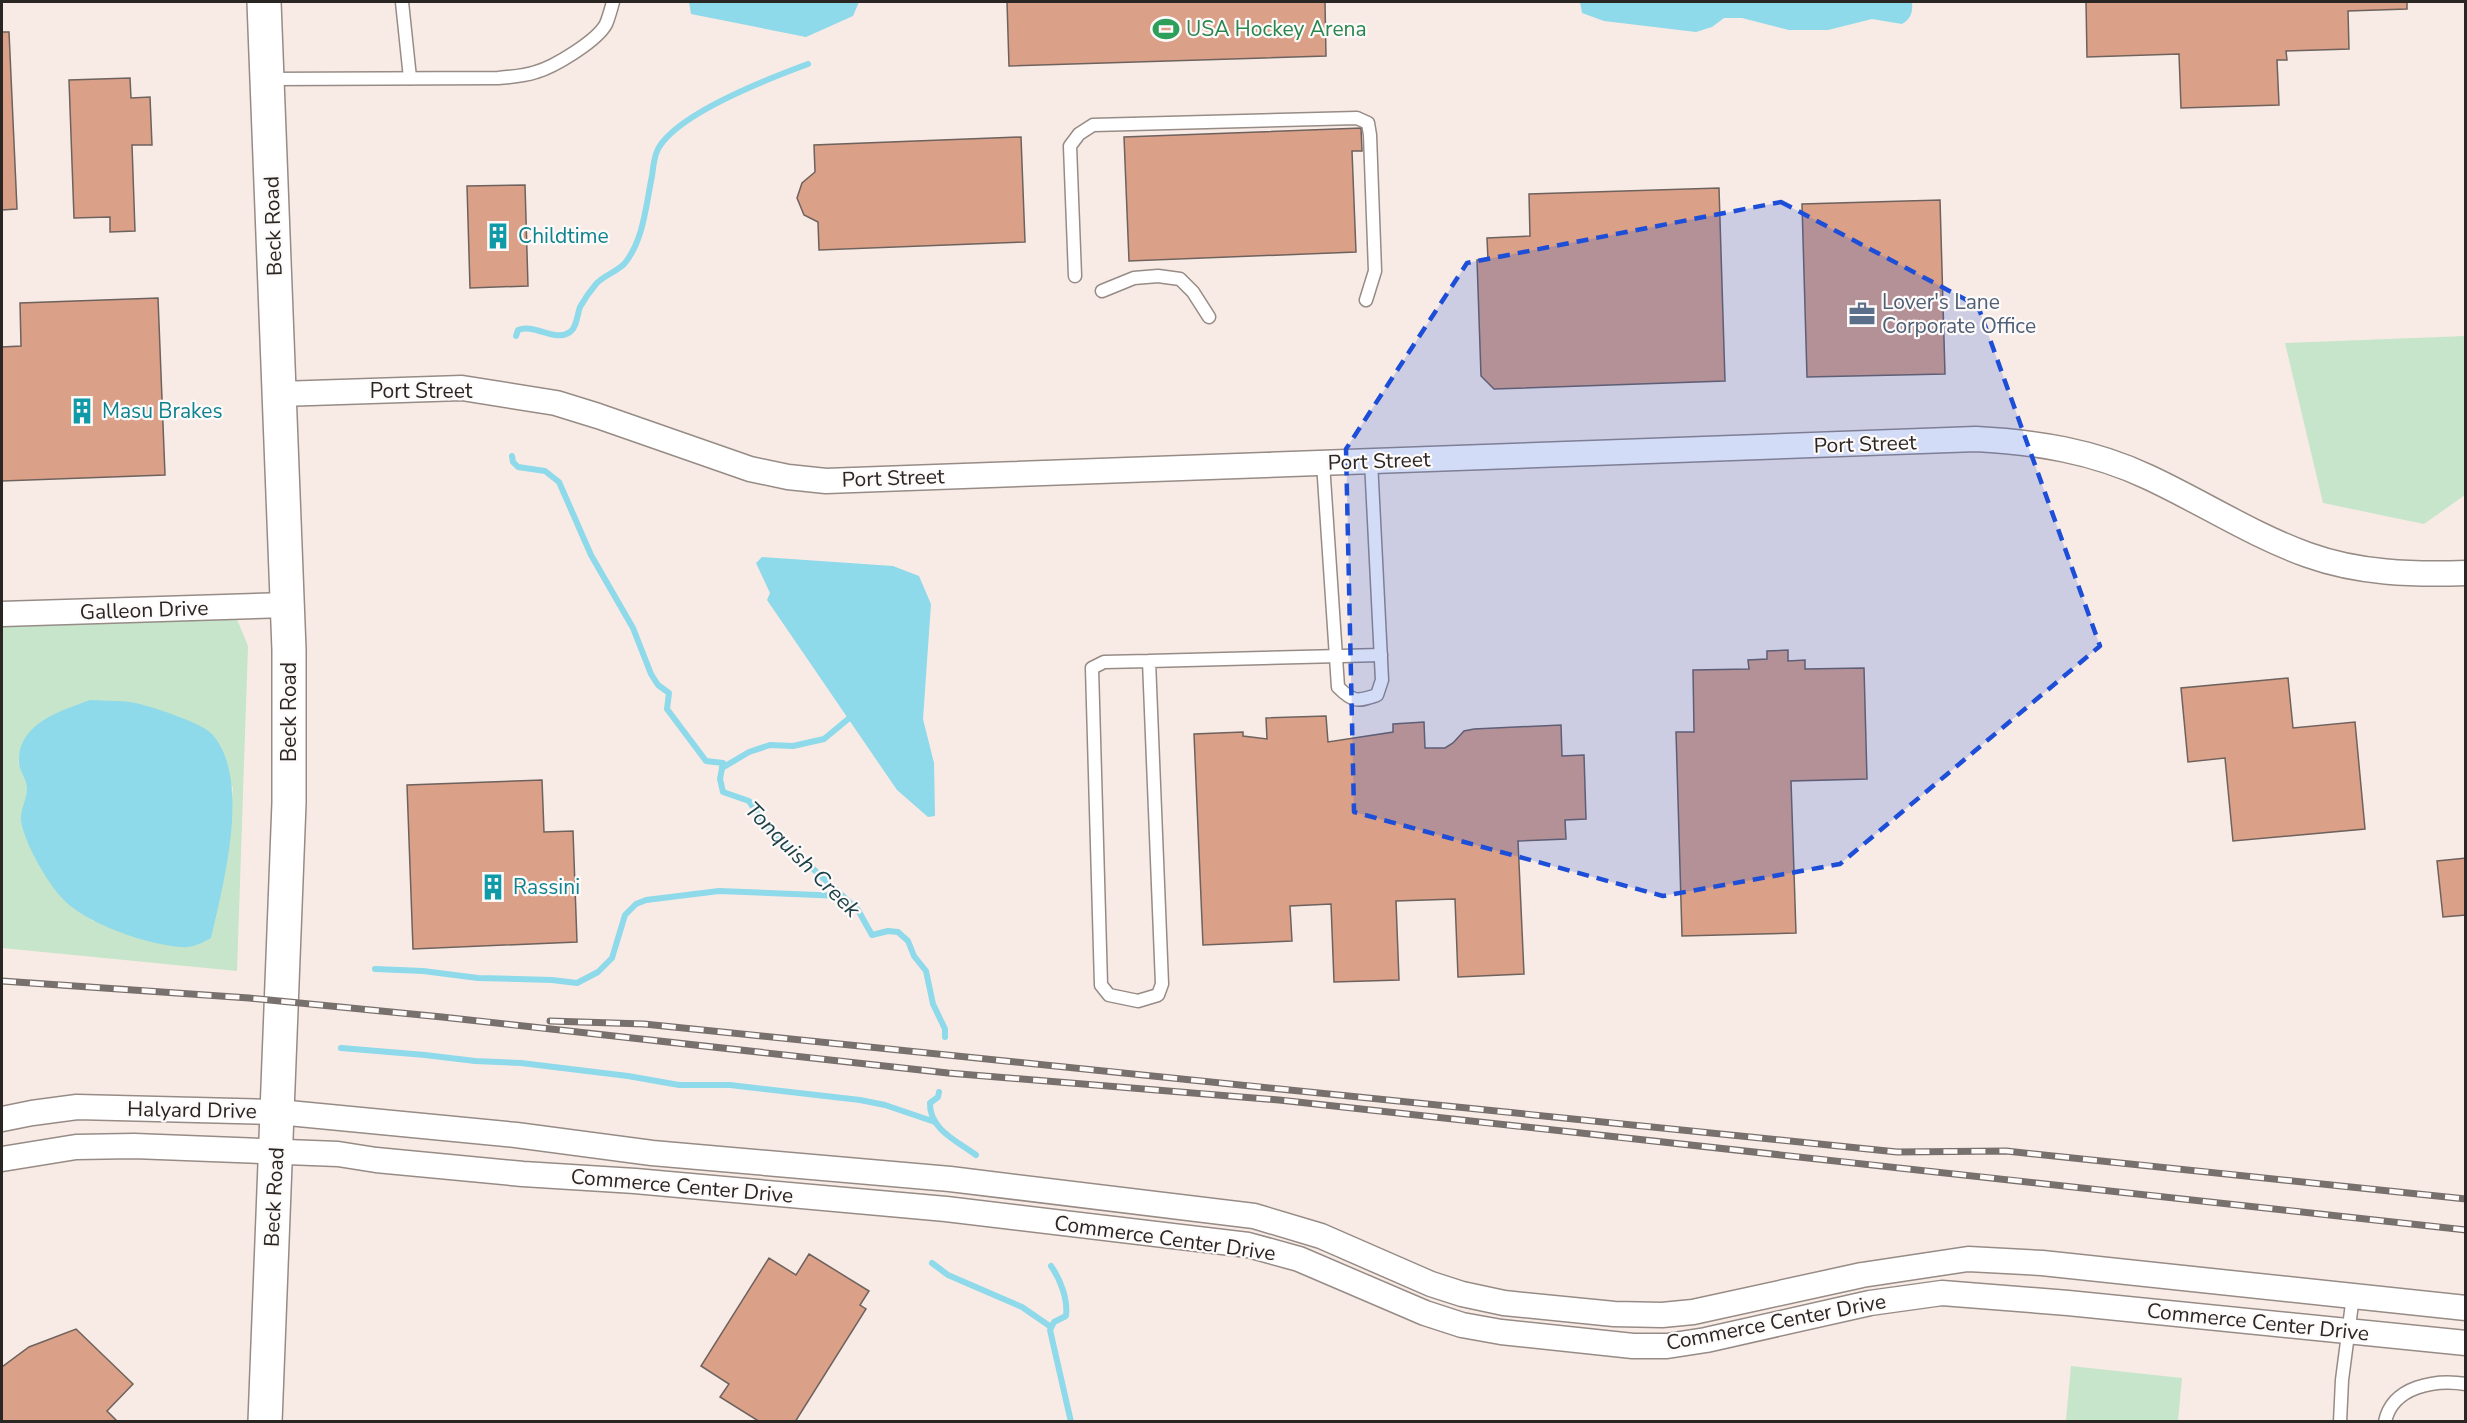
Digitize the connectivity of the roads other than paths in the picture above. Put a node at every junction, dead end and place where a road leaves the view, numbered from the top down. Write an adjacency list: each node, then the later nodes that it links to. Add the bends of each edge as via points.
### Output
1 (264, 2): 5 (main road, Beck Road)
2 (402, 2): 4 (lane)
3 (613, 2): 4 (lane, via 605,26 590,40 538,71 498,78)
4 (410, 78): 5 (lane)
5 (267, 79): 10 (main road, Beck Road)
6 (1075, 276): 8 (lane, via 1070,146 1093,125 1357,118 1368,123 1370,135 1375,271)
7 (1102, 291): 9 (lane, via 1134,278 1180,279)
8 (1365, 300)
9 (1209, 317)
10 (280, 394): 12 (street, Port Street, via 462,388 556,403 750,470 826,481); 14 (main road, Beck Road)
11 (1371, 461): 12 (street, Port Street); 13 (street, Port Street, via 1976,439 2015,441 2053,446 2121,465 2275,543 2310,556 2391,572); 16 (lane)
12 (1323, 463): 17 (lane)
13 (2466, 573)
14 (287, 605): 15 (street, Galleon Drive); 20 (main road, Beck Road, via 289,802)
15 (2, 614)
16 (1381, 655): 17 (lane); 17 (lane, via 1382,680 1377,695 1363,700 1350,699 1338,687)
17 (1336, 656): 18 (lane)
18 (1149, 661): 18 (lane, via 1162,984 1158,995 1138,1001 1109,995 1101,985 1092,668 1104,662)
19 (106, 1108): 20 (street, Halyard Drive); 21 (street, Halyard Drive, via 76,1107); 22 (street, Halyard Drive)
20 (279, 1112): 23 (main road, Beck Road); 25 (street, Commerce Center Drive, via 516,1135 652,1153)
21 (2, 1119)
22 (106, 1146): 23 (street, Halyard Drive); 24 (street, Halyard Drive, via 45,1150)
23 (277, 1152): 26 (street, Commerce Center Drive, via 338,1154 523,1174); 32 (main road, Beck Road)
24 (2, 1159)
25 (950, 1179): 26 (street); 27 (street, Commerce Center Drive, via 1254,1216 1321,1236 1462,1294 1504,1303 1614,1314 1662,1316 1693,1312 1862,1275 1968,1259 2042,1263)
26 (946, 1209): 29 (street, Commerce Center Drive, via 1248,1245 1299,1259 1462,1325 1633,1346 1706,1340 1870,1303 1942,1293)
27 (2353, 1296): 28 (street, Commerce Center Drive); 29 (lane)
28 (2466, 1308)
29 (2349, 1332): 30 (street, Commerce Center Drive); 33 (lane)
30 (2466, 1343)
31 (2466, 1384): 34 (lane, via 2427,1383 2405,1394 2387,1412)
32 (266, 1422)
33 (2340, 1422)
34 (2385, 1422)

